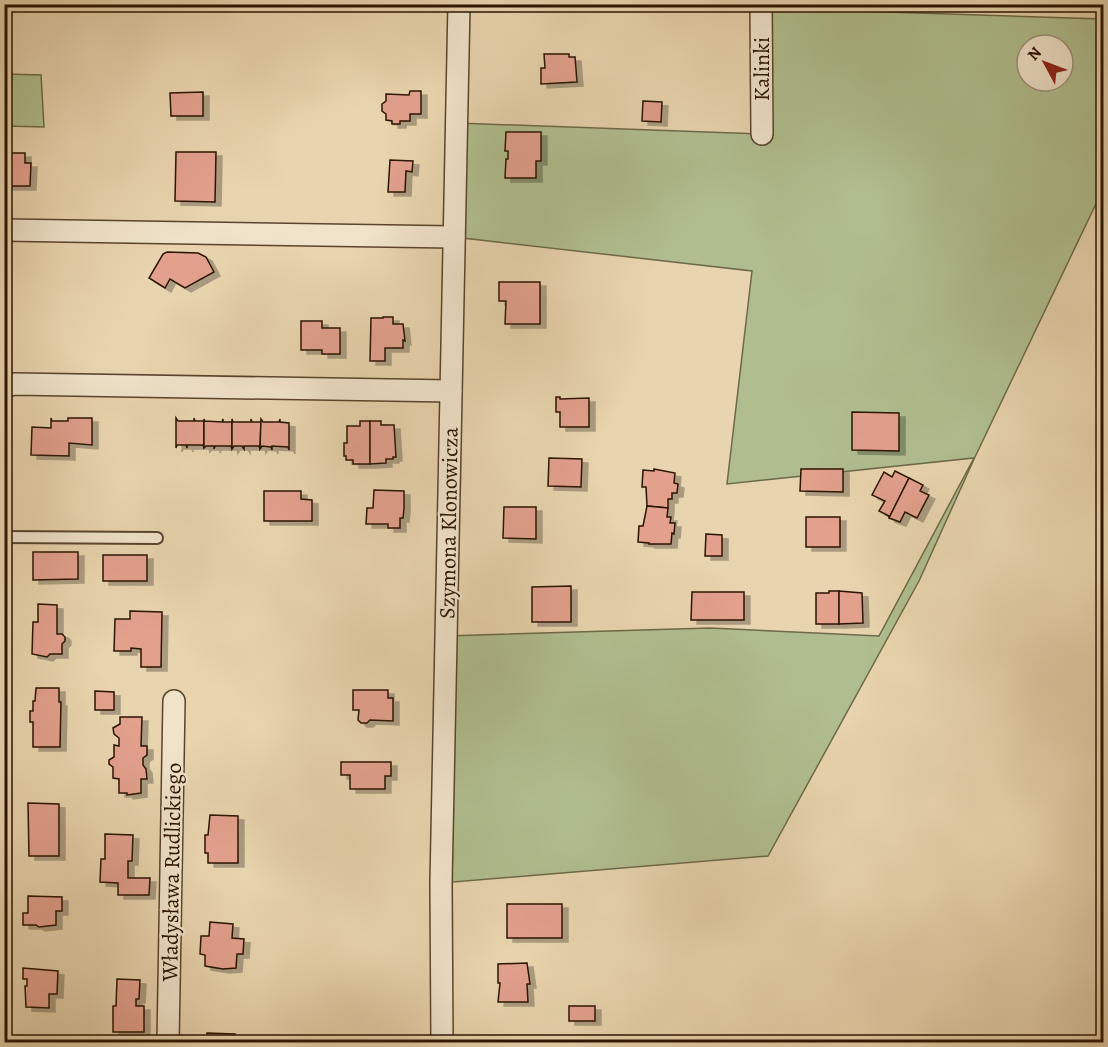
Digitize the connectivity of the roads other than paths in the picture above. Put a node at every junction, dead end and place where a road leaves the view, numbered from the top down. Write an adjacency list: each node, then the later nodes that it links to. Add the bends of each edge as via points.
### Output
1 (459, 4): 5 (street, Szymona Klonowicza)
2 (761, 4): 3 (street, Kalinki)
3 (762, 134)
4 (4, 230): 5 (street)
5 (454, 237): 7 (street, Szymona Klonowicza)
6 (4, 387): 7 (street, via 14,384)
7 (451, 391): 12 (street, Szymona Klonowicza, via 441,872)
8 (4, 537): 9 (lane)
9 (157, 538)
10 (174, 701): 11 (street, Władysława Rudlickiego)
11 (168, 1042)
12 (442, 1042)

